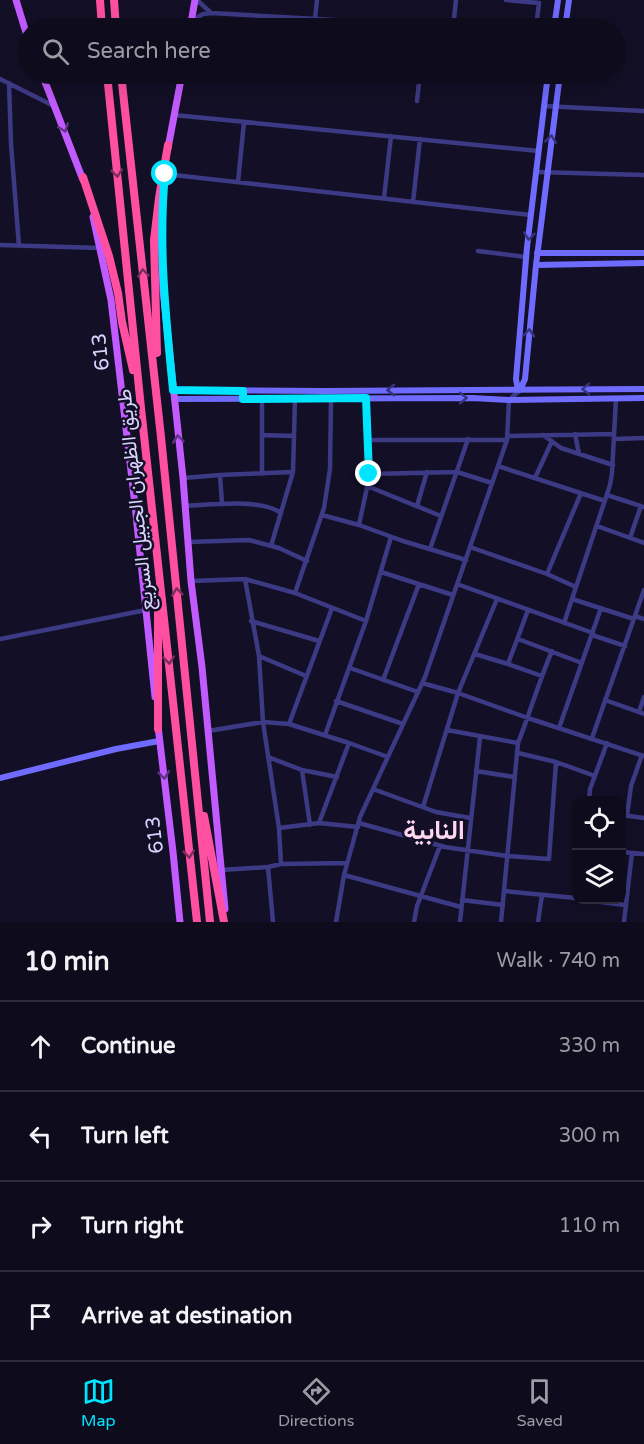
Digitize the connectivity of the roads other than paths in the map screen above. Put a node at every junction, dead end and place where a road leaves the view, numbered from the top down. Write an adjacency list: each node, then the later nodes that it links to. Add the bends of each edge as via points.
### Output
1 (16, 0): 11 (main road)
2 (100, 0): 12 (highway)
3 (114, 0): 13 (highway)
4 (196, 0): 10 (street); 14 (main road)
5 (317, 0): 17 (street)
6 (456, 0): 18 (street)
7 (506, 0): 19 (street, via 539,3)
8 (558, 0): 20 (street)
9 (568, 0): 21 (street)
10 (211, 13): 15 (street); 16 (street)
11 (22, 18)
12 (101, 18)
13 (115, 18)
14 (192, 18)
15 (198, 18)
16 (297, 18)
17 (314, 18)
18 (454, 18)
19 (537, 18)
20 (555, 18)
21 (566, 18)
22 (0, 79): 23 (street)
23 (9, 83): 33 (street); 52 (street)
24 (46, 84): 33 (main road, 613)
25 (108, 84): 73 (highway, طريق الظهران الجبيل السريع / 613, one-way to 73)
26 (122, 84): 79 (highway, طريق الظهران الجبيل السريع, one-way to 26)
27 (180, 84): 36 (main road)
28 (419, 84): 31 (street)
29 (547, 84): 32 (street)
30 (558, 84): 34 (street)
31 (417, 101)
32 (544, 106): 34 (street); 41 (street)
33 (56, 107): 46 (main road, 613, one-way to 46)
34 (555, 107): 35 (street); 43 (street, one-way to 34)
35 (644, 111)
36 (174, 115): 37 (street); 40 (main road)
37 (244, 122): 38 (street); 47 (street)
38 (391, 136): 39 (street); 48 (street)
39 (420, 139): 41 (street); 49 (street)
40 (168, 145): 44 (main road); 79 (highway, via 154,240)
41 (539, 151): 42 (street)
42 (536, 172): 43 (street); 50 (street)
43 (547, 172): 45 (street); 56 (street)
44 (165, 174): 47 (street); 61 (main road, via 163,290)
45 (644, 175)
46 (83, 177): 53 (main road, 613); 73 (highway, via 109,256)
47 (238, 182): 48 (street)
48 (384, 198): 49 (street)
49 (413, 201): 50 (street)
50 (531, 215): 57 (street, one-way to 57)
51 (0, 245): 52 (street)
52 (19, 246): 53 (street)
53 (100, 249): 134 (main road, 613, via 111,300)
54 (478, 251): 57 (street)
55 (644, 253): 56 (street)
56 (537, 254): 59 (street)
57 (526, 257): 62 (street, via 516,379)
58 (644, 263): 59 (street)
59 (536, 265): 62 (street, one-way to 59, via 525,379)
60 (644, 388): 62 (street, one-way to 62)
61 (173, 390): 63 (street); 67 (main road)
62 (519, 390): 63 (street, one-way to 63); 72 (street)
63 (243, 391): 68 (street)
64 (366, 398): 71 (street); 72 (street, one-way to 72); 83 (street)
65 (616, 398): 66 (street); 72 (street); 78 (street)
66 (644, 398)
67 (174, 399): 68 (street); 94 (main road, one-way to 67)
68 (243, 399): 69 (street)
69 (262, 399): 70 (street); 75 (street)
70 (295, 399): 71 (street); 77 (street)
71 (331, 399): 106 (street, via 330,469)
72 (509, 400): 80 (street)
73 (141, 408): 117 (highway, طريق الظهران الجبيل السريع / 613)
74 (575, 434): 76 (street); 78 (street); 85 (street)
75 (262, 435): 77 (street); 91 (street)
76 (543, 435): 80 (street); 84 (street)
77 (294, 436): 89 (street)
78 (614, 436): 81 (street); 86 (street)
79 (161, 437): 181 (highway, طريق الظهران الجبيل السريع, one-way to 79)
80 (508, 438): 82 (street); 87 (street)
81 (644, 438)
82 (468, 439): 83 (street); 90 (street)
83 (368, 440): 92 (street)
84 (552, 441): 85 (street); 95 (street)
85 (579, 454): 86 (street)
86 (613, 465): 99 (street)
87 (498, 466): 95 (street); 96 (street)
88 (427, 471): 90 (street); 92 (street); 103 (street)
89 (293, 472): 91 (street); 105 (street)
90 (457, 472): 96 (street); 107 (street)
91 (262, 474): 93 (street)
92 (369, 474): 97 (street)
93 (220, 475): 94 (street); 101 (street)
94 (183, 478): 102 (main road)
95 (535, 478): 98 (street)
96 (492, 483): 115 (street)
97 (367, 486): 103 (street); 108 (street)
98 (581, 493): 100 (street); 121 (street)
99 (607, 495): 100 (street); 104 (street)
100 (605, 501): 109 (street)
101 (222, 504): 102 (street); 105 (street, via 274,507)
102 (185, 506): 112 (main road)
103 (417, 506): 107 (street)
104 (643, 506): 111 (street)
105 (281, 513): 114 (street)
106 (322, 515): 108 (street); 119 (street)
107 (441, 516): 116 (street)
108 (359, 525): 110 (street)
109 (597, 526): 111 (street); 126 (street)
110 (392, 537): 116 (street); 120 (street)
111 (630, 538): 113 (street)
112 (188, 542): 114 (street, via 249,540); 123 (main road)
113 (644, 543)
114 (271, 546): 119 (street)
115 (470, 547): 118 (street); 121 (street)
116 (429, 549): 118 (street)
117 (158, 554): 167 (highway); 221 (highway, طريق الظهران الجبيل السريع / 613, one-way to 221)
118 (466, 560): 125 (street)
119 (307, 561): 128 (street)
120 (381, 572): 124 (street); 139 (street)
121 (547, 574): 126 (street)
122 (245, 579): 123 (street); 128 (street); 138 (street)
123 (191, 581): 169 (main road)
124 (419, 584): 129 (street); 154 (street)
125 (457, 584): 129 (street); 130 (street)
126 (576, 587): 131 (street)
127 (644, 590): 136 (street)
128 (295, 593): 132 (street)
129 (453, 595): 155 (street)
130 (497, 599): 135 (street); 147 (street)
131 (572, 599): 133 (street); 140 (street)
132 (332, 608): 139 (street); 144 (street)
133 (601, 608): 136 (street); 141 (street)
134 (146, 610): 142 (street); 167 (main road, 613)
135 (528, 610): 140 (street); 143 (street)
136 (634, 617): 137 (street); 145 (street)
137 (644, 619)
138 (251, 621): 144 (street); 148 (street)
139 (366, 621): 151 (street)
140 (564, 623): 141 (street)
141 (593, 634): 145 (street); 149 (street)
142 (0, 639)
143 (518, 639): 146 (street); 150 (street)
144 (319, 641): 152 (street)
145 (625, 646): 159 (street)
146 (552, 651): 149 (street); 153 (street)
147 (475, 654): 150 (street); 157 (street)
148 (259, 657): 152 (street); 163 (street)
149 (582, 663): 166 (street)
150 (508, 664): 153 (street)
151 (350, 668): 154 (street); 160 (street)
152 (306, 676): 164 (street)
153 (542, 676): 162 (street)
154 (383, 680): 156 (street)
155 (422, 683): 156 (street); 157 (street)
156 (418, 692): 165 (street)
157 (459, 693): 162 (street); 168 (street)
158 (644, 697): 161 (street)
159 (605, 700): 161 (street); 172 (street)
160 (336, 701): 165 (street); 170 (street)
161 (641, 713)
162 (528, 718): 166 (street); 175 (street)
163 (263, 722): 164 (street); 169 (street); 179 (street)
164 (288, 724): 170 (street)
165 (403, 724): 180 (street)
166 (559, 728): 172 (street)
167 (158, 729): 173 (main road, 613)
168 (447, 730): 171 (street); 191 (street)
169 (208, 732): 209 (main road)
170 (325, 735): 174 (street)
171 (480, 737): 175 (street); 184 (street)
172 (592, 738): 176 (street)
173 (159, 741): 188 (street); 220 (main road, 613, one-way to 220)
174 (349, 742): 180 (street); 186 (street)
175 (518, 742): 177 (street)
176 (607, 743): 178 (street); 185 (street)
177 (518, 753): 182 (street); 187 (street)
178 (643, 755): 192 (street)
179 (268, 757): 183 (street); 199 (street)
180 (388, 757): 189 (street)
181 (194, 760): 222 (highway, طريق الظهران الجبيل السريع); 223 (highway)
182 (556, 762): 185 (street); 205 (street, via 549,859)
183 (302, 770): 186 (street); 197 (street)
184 (476, 771): 187 (street); 194 (street)
185 (595, 776): 190 (street)
186 (336, 777): 196 (street)
187 (514, 777): 205 (street)
188 (0, 778)
189 (373, 789): 191 (street); 198 (street)
190 (589, 796)
191 (423, 807): 194 (street)
192 (626, 807)
193 (626, 815): 195 (street)
194 (470, 818): 201 (street)
195 (644, 818)
196 (319, 823): 197 (street); 198 (street)
197 (310, 825): 199 (street)
198 (358, 825): 200 (street); 206 (street)
199 (279, 828): 207 (street)
200 (440, 846): 201 (street); 213 (street)
201 (468, 850): 205 (street); 215 (street)
202 (626, 852): 203 (street)
203 (632, 853): 204 (street); 218 (street)
204 (644, 854)
205 (507, 856): 211 (street)
206 (347, 863): 207 (street); 210 (street)
207 (281, 864): 208 (street)
208 (268, 867): 209 (street); 224 (street)
209 (221, 870): 223 (main road)
210 (344, 875): 213 (street); 225 (street)
211 (504, 891): 212 (street); 217 (street)
212 (542, 895): 214 (street); 229 (street)
213 (420, 897): 219 (street); 226 (street)
214 (572, 898)
215 (462, 900): 217 (street); 219 (street)
216 (617, 904): 218 (street)
217 (503, 905): 228 (street)
218 (625, 905): 230 (street)
219 (461, 907): 227 (street)
220 (180, 922)
221 (197, 922)
222 (210, 922)
223 (225, 922)
224 (273, 922)
225 (336, 922)
226 (414, 922)
227 (460, 922)
228 (501, 922)
229 (538, 922)
230 (624, 922)

